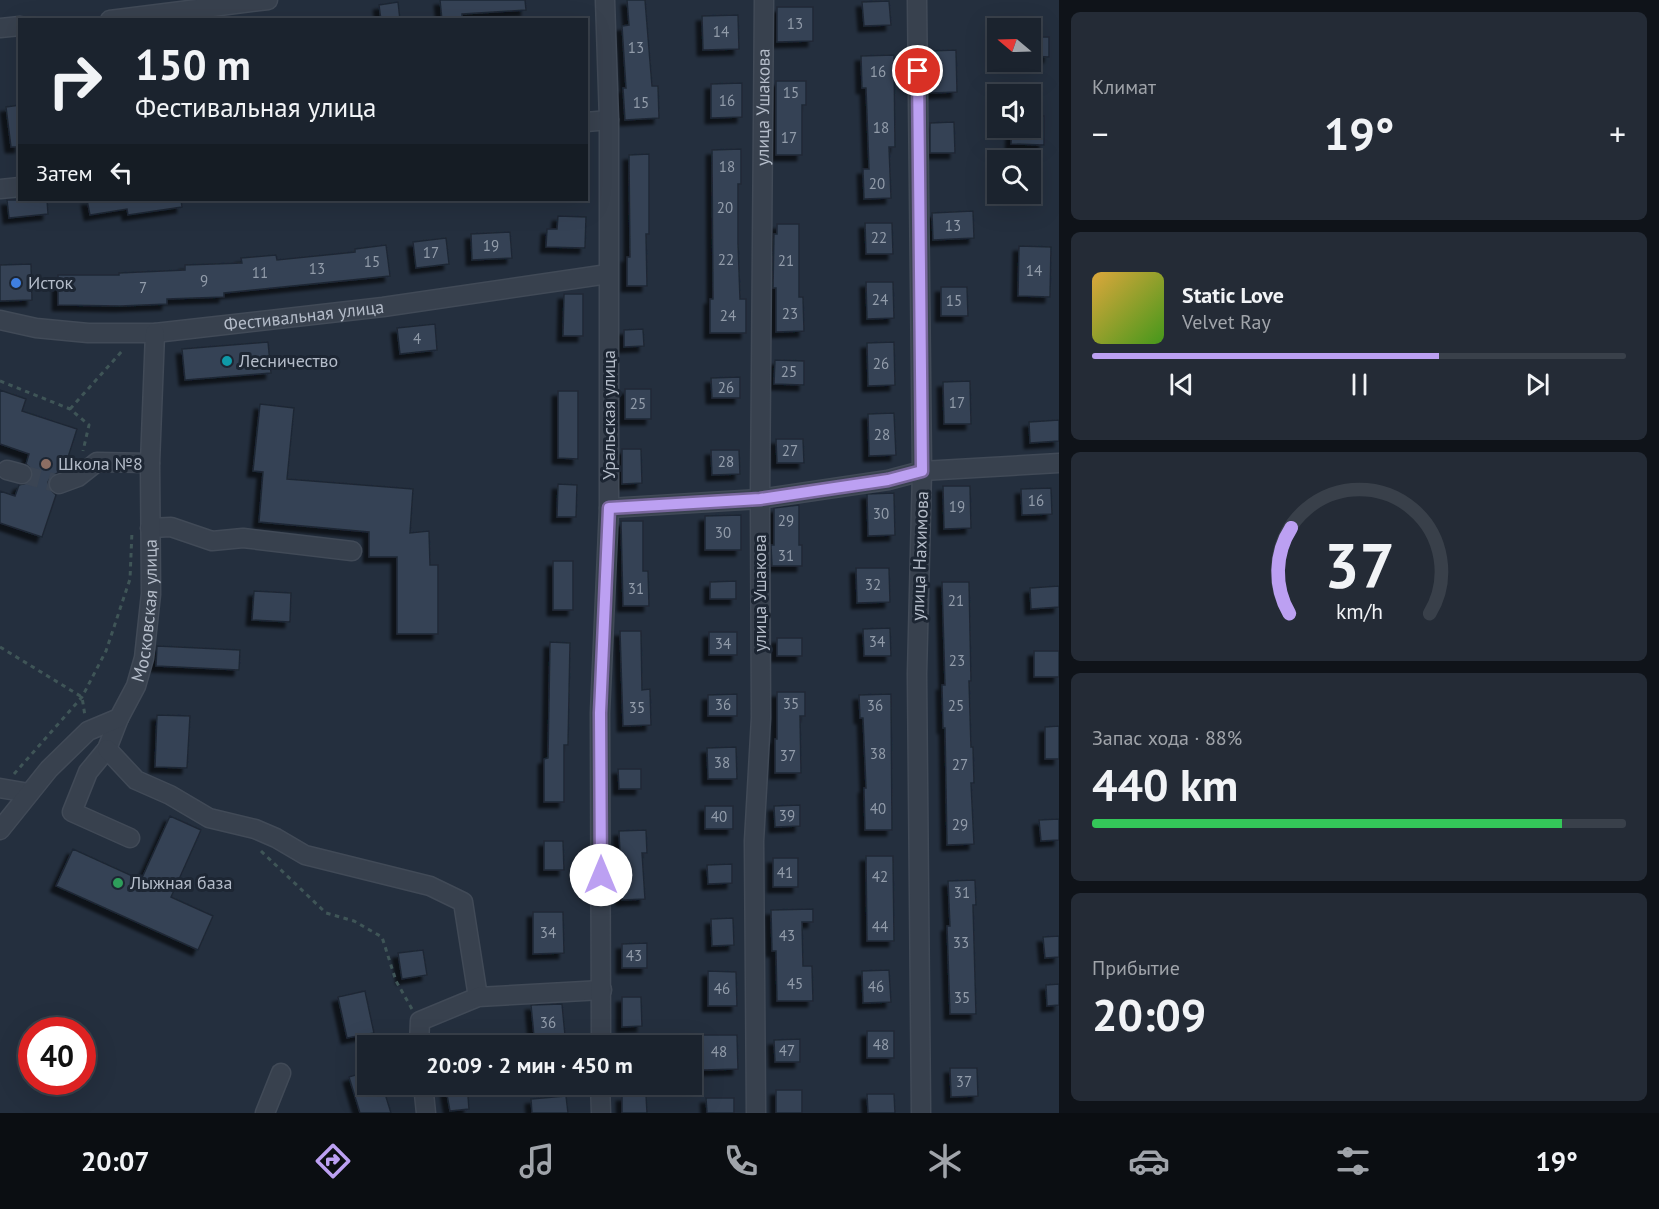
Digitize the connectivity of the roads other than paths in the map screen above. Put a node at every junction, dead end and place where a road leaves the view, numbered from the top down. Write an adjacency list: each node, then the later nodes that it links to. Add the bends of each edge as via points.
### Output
1 (268, 0): 5 (street)
2 (605, 0): 8 (street, Уральская улица)
3 (764, 0): 19 (street, улица Ушакова)
4 (917, 0): 17 (street, улица Нахимова)
5 (126, 18)
6 (18, 26): 7 (street)
7 (0, 28)
8 (609, 120): 9 (street); 12 (street, Уральская улица)
9 (588, 122)
10 (18, 187): 11 (street)
11 (0, 189)
12 (608, 274): 14 (street, Фестивальная улица, via 383,307); 20 (street, Уральская улица)
13 (0, 320): 14 (street, Фестивальная улица, via 88,333)
14 (155, 333): 15 (street, Московская улица)
15 (150, 463): 18 (street, via 97,462 78,477); 21 (street, Московская улица)
16 (1059, 463): 17 (street)
17 (922, 471): 19 (street, via 888,480); 40 (street, улица Нахимова, via 917,674)
18 (59, 484)
19 (760, 499): 20 (street); 39 (street, улица Ушакова, via 761,718 754,841)
20 (609, 508): 29 (street, Уральская улица, via 600,713)
21 (150, 528): 22 (street, via 171,526 212,541 243,538); 23 (street, Московская улица, via 151,594 144,658 136,686)
22 (352, 551)
23 (119, 718): 24 (street, Московская улица); 26 (street, via 88,731)
24 (108, 748): 28 (street, Московская улица, via 88,772 72,812); 30 (street, via 136,780 209,818 255,829 305,855 430,886 464,902)
25 (1, 788): 26 (street)
26 (29, 793): 27 (street)
27 (0, 830)
28 (130, 838)
29 (602, 990): 30 (street); 32 (street, Уральская улица)
30 (478, 997): 31 (street, via 420,1021)
31 (419, 1035)
32 (601, 1035)
33 (281, 1073): 36 (street)
34 (424, 1095): 37 (street)
35 (600, 1095): 38 (street)
36 (266, 1113)
37 (426, 1113)
38 (601, 1113)
39 (756, 1113)
40 (921, 1113)

